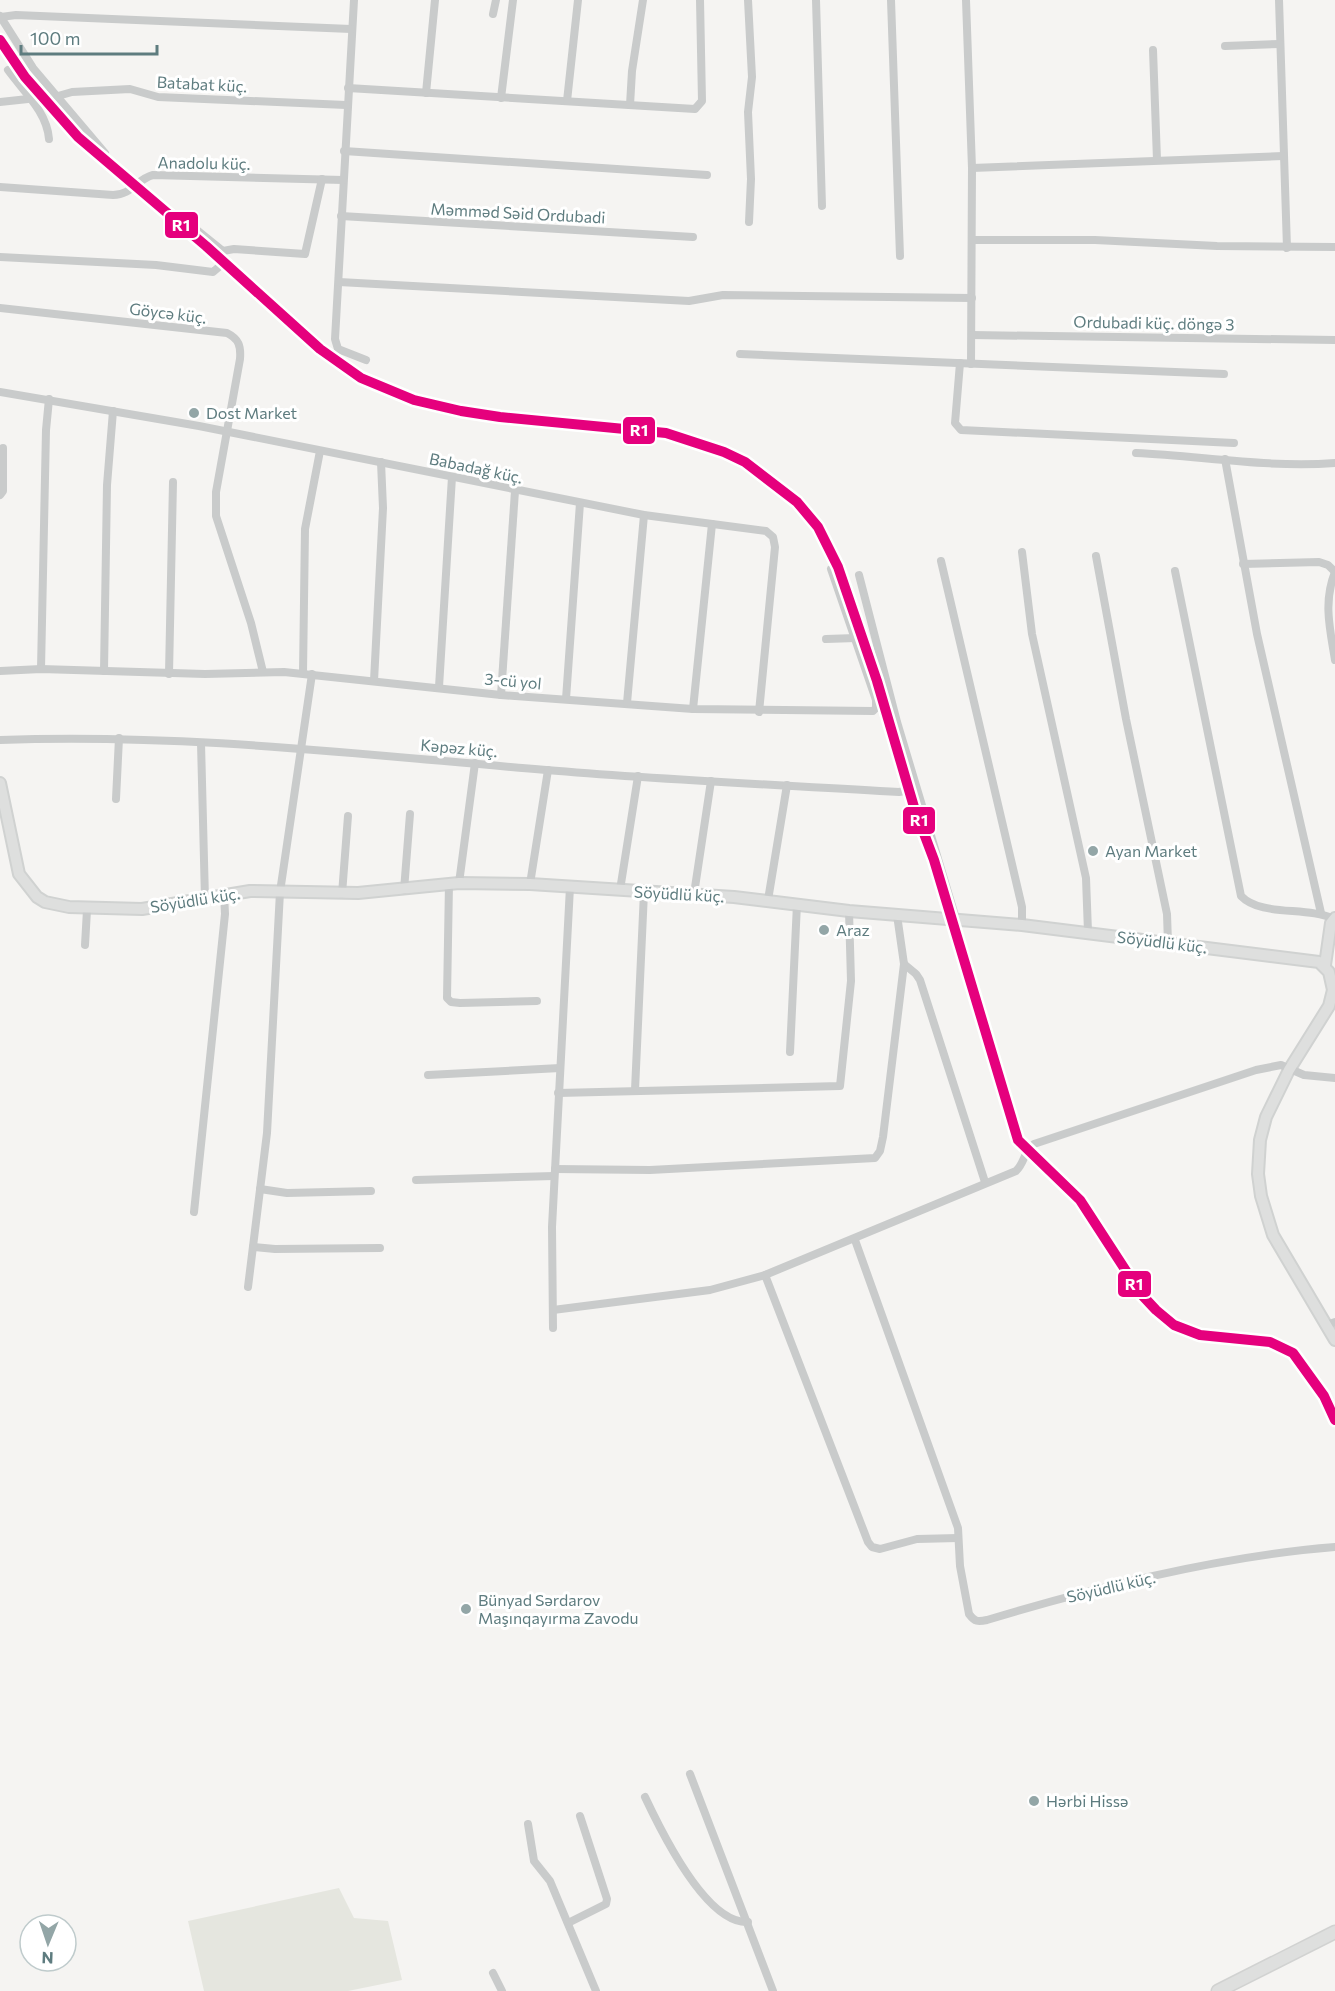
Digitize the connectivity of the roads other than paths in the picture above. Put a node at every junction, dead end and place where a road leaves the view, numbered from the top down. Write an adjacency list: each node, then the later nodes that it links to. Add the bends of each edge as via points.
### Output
1 (354, 0): 15 (street)
2 (435, 0): 21 (street)
3 (496, 0): 13 (street)
4 (512, 0): 23 (street)
5 (579, 0): 25 (street)
6 (643, 0): 28 (street)
7 (700, 0): 28 (street, via 701,105 695,109)
8 (748, 0): 41 (street, via 752,77 748,112 752,179)
9 (816, 0): 39 (street)
10 (891, 0): 48 (street)
11 (966, 0): 34 (street)
12 (1279, 0): 16 (street)
13 (493, 14)
14 (0, 17): 15 (street); 22 (street, via 33,68)
15 (351, 29): 20 (street)
16 (1280, 44): 17 (street); 32 (street)
17 (1225, 46)
18 (1153, 50): 33 (street)
19 (8, 70): 24 (street)
20 (348, 88): 21 (street); 27 (street)
21 (426, 93): 23 (street)
22 (58, 96): 27 (street, Batabat küç., via 130,89 158,97); 31 (street)
23 (501, 98): 25 (street)
24 (28, 99): 26 (street); 29 (street, via 45,117)
25 (567, 101): 28 (street)
26 (0, 102)
27 (346, 105): 30 (street)
28 (630, 105)
29 (49, 139)
30 (344, 151): 35 (street); 37 (street)
31 (105, 153)
32 (1283, 156): 33 (street); 46 (street)
33 (1157, 160): 34 (street)
34 (972, 168): 44 (street)
35 (707, 175)
36 (321, 179): 37 (street, Anadolu küç.); 38 (street, Anadolu küç., via 153,175 120,195); 47 (street, via 305,255)
37 (343, 180): 40 (street)
38 (0, 187)
39 (822, 206)
40 (341, 216): 43 (street, Məmməd Səid Ordubadi); 50 (street)
41 (749, 222)
42 (197, 230): 47 (street)
43 (693, 237)
44 (972, 240): 46 (street, via 1095,240); 51 (street)
45 (1335, 247): 46 (street)
46 (1287, 248)
47 (223, 251): 49 (street, via 220,266 213,272)
48 (900, 256)
49 (0, 257)
50 (339, 282): 51 (street, via 689,301 723,295); 56 (street, via 336,345)
51 (972, 298): 53 (street)
52 (0, 308): 63 (street, Göycə küç., via 235,337 240,359)
53 (972, 335): 54 (street, Ordubadi küç. döngə 3); 58 (street)
54 (1335, 340)
55 (740, 354): 57 (street)
56 (366, 360)
57 (960, 363): 58 (street); 64 (street, via 955,423 961,430)
58 (971, 364): 59 (street)
59 (1224, 374)
60 (0, 392): 61 (street, Babadağ küç.)
61 (50, 399): 62 (street, Babadağ küç.); 89 (street)
62 (113, 411): 63 (street, Babadağ küç.); 91 (street, via 106,518)
63 (227, 432): 66 (street, Babadağ küç.); 92 (street, via 216,492 216,516 251,623)
64 (1234, 443)
65 (3, 448): 74 (street)
66 (320, 452): 69 (street, Babadağ küç.); 94 (street, via 305,529)
67 (1136, 453): 68 (street)
68 (1225, 459): 70 (street, via 1286,465); 81 (street)
69 (381, 462): 71 (street, Babadağ küç.); 95 (street, via 383,508)
70 (1335, 463)
71 (452, 477): 73 (street, Babadağ küç.); 96 (street)
72 (173, 482): 93 (street)
73 (514, 491): 75 (street, Babadağ küç.); 97 (street)
74 (0, 495)
75 (580, 503): 76 (street, Babadağ küç.); 98 (street)
76 (644, 515): 77 (street, Babadağ küç.); 99 (street)
77 (712, 524): 100 (street); 101 (street, Babadağ küç., via 766,531 773,537)
78 (1022, 552): 136 (street, via 1032,634 1086,878)
79 (1096, 556): 137 (street, via 1167,915)
80 (941, 561): 135 (street, via 1022,907)
81 (1243, 564): 84 (street, via 1319,562); 131 (street, via 1300,833)
82 (831, 569): 86 (street, 3-cü yol)
83 (1175, 571): 131 (street, via 1241,896 1247,903 1262,907)
84 (1335, 572): 88 (street, via 1327,602)
85 (859, 575): 112 (street)
86 (856, 638): 87 (street); 101 (street, 3-cü yol, via 876,700 875,710)
87 (826, 639)
88 (1335, 660)
89 (41, 669): 90 (street, 3-cü yol); 91 (street, 3-cü yol)
90 (0, 671)
91 (104, 671): 93 (street, 3-cü yol)
92 (262, 672): 93 (street, 3-cü yol); 94 (street, 3-cü yol)
93 (169, 674)
94 (308, 674): 95 (street, 3-cü yol); 105 (street)
95 (374, 681): 96 (street, 3-cü yol)
96 (439, 687): 97 (street, 3-cü yol)
97 (501, 695): 98 (street, 3-cü yol)
98 (566, 699): 99 (street, 3-cü yol)
99 (627, 704): 100 (street, 3-cü yol)
100 (693, 709): 101 (street, 3-cü yol)
101 (759, 712)
102 (118, 738): 103 (street, Kəpəz küç.); 104 (street, Kəpəz küç.); 113 (street)
103 (0, 740)
104 (201, 742): 105 (street, Kəpəz küç.); 126 (street)
105 (302, 749): 106 (street, Kəpəz küç.); 121 (street)
106 (475, 763): 107 (street, Kəpəz küç.); 116 (street)
107 (548, 770): 108 (street, Kəpəz küç.); 117 (street)
108 (638, 776): 109 (street, Kəpəz küç.); 120 (street)
109 (711, 781): 111 (street, Kəpəz küç.); 125 (street)
110 (0, 783): 129 (street, Söyüdlü küç., via 15,861 24,883 45,902)
111 (787, 785): 112 (street, Kəpəz küç., via 899,792); 127 (street)
112 (916, 789): 134 (street)
113 (116, 799)
114 (410, 814): 119 (street)
115 (348, 816): 124 (street)
116 (454, 883): 117 (street, Söyüdlü küç.); 119 (street, Söyüdlü küç.); 141 (street, via 447,998 460,1003)
117 (530, 884): 118 (street, Söyüdlü küç.)
118 (570, 887): 120 (street, Söyüdlü küç.); 143 (street)
119 (404, 890): 124 (street, Söyüdlü küç.)
120 (620, 890): 122 (street, Söyüdlü küç.)
121 (280, 892): 123 (street, Söyüdlü küç.); 124 (street, Söyüdlü küç.); 152 (street, via 267,1133)
122 (644, 892): 125 (street, Söyüdlü küç.); 147 (street)
123 (224, 894): 126 (street, Söyüdlü küç.); 154 (street)
124 (342, 894)
125 (694, 894): 127 (street, Söyüdlü küç.)
126 (205, 899): 129 (street, Söyüdlü küç., via 142,909)
127 (768, 900): 128 (street, Söyüdlü küç.)
128 (797, 904): 130 (street, Söyüdlü küç.); 142 (street)
129 (87, 910): 138 (street)
130 (849, 910): 132 (street, Söyüdlü küç.); 147 (street, via 851,981 840,1086)
131 (1321, 913): 133 (street)
132 (897, 915): 134 (street, Söyüdlü küç.); 139 (street)
133 (1334, 918): 140 (street)
134 (956, 919): 135 (street, Söyüdlü küç.)
135 (1022, 925): 136 (street, Söyüdlü küç.)
136 (1088, 932): 137 (street, Söyüdlü küç.)
137 (1168, 942): 140 (street, Söyüdlü küç.)
138 (85, 945)
139 (904, 964): 149 (street, via 883,1137 874,1158); 151 (street, via 920,980)
140 (1325, 965): 144 (street, via 1332,980 1332,998)
141 (537, 1000)
142 (790, 1052)
143 (560, 1068): 145 (street); 148 (street)
144 (1289, 1070): 146 (street); 151 (street, via 1281,1065 1256,1070 1034,1144 1020,1167); 161 (street, via 1263,1129 1258,1174 1261,1196 1273,1235)
145 (428, 1075)
146 (1335, 1078)
147 (635, 1090): 148 (street)
148 (558, 1093): 149 (street)
149 (554, 1173): 150 (street); 160 (street)
150 (416, 1180)
151 (985, 1182): 155 (street)
152 (260, 1189): 153 (street, via 287,1193); 156 (street)
153 (371, 1191)
154 (194, 1212)
155 (855, 1240): 158 (street); 164 (street, Söyüdlü küç., via 955,1519)
156 (253, 1247): 157 (street); 159 (street)
157 (380, 1248)
158 (765, 1275): 160 (street, via 710,1290); 164 (street, via 868,1542 880,1550 917,1539)
159 (248, 1287)
160 (553, 1310): 162 (street)
161 (1331, 1324): 163 (street)
162 (553, 1328)
163 (1335, 1340)
164 (958, 1538): 165 (street, Söyüdlü küç., via 969,1614 978,1622 1119,1583)
165 (1335, 1547)
166 (690, 1774): 170 (street)
167 (645, 1797): 170 (street, via 685,1872 726,1918)
168 (580, 1816): 171 (street, via 607,1899 606,1904)
169 (528, 1824): 171 (street, via 534,1861 550,1881)
170 (748, 1922): 177 (street)
171 (568, 1923): 176 (street)
172 (1335, 1932): 174 (main road)
173 (493, 1973): 175 (street)
174 (1221, 1990)
175 (502, 1991)
176 (596, 1991)
177 (773, 1991)

